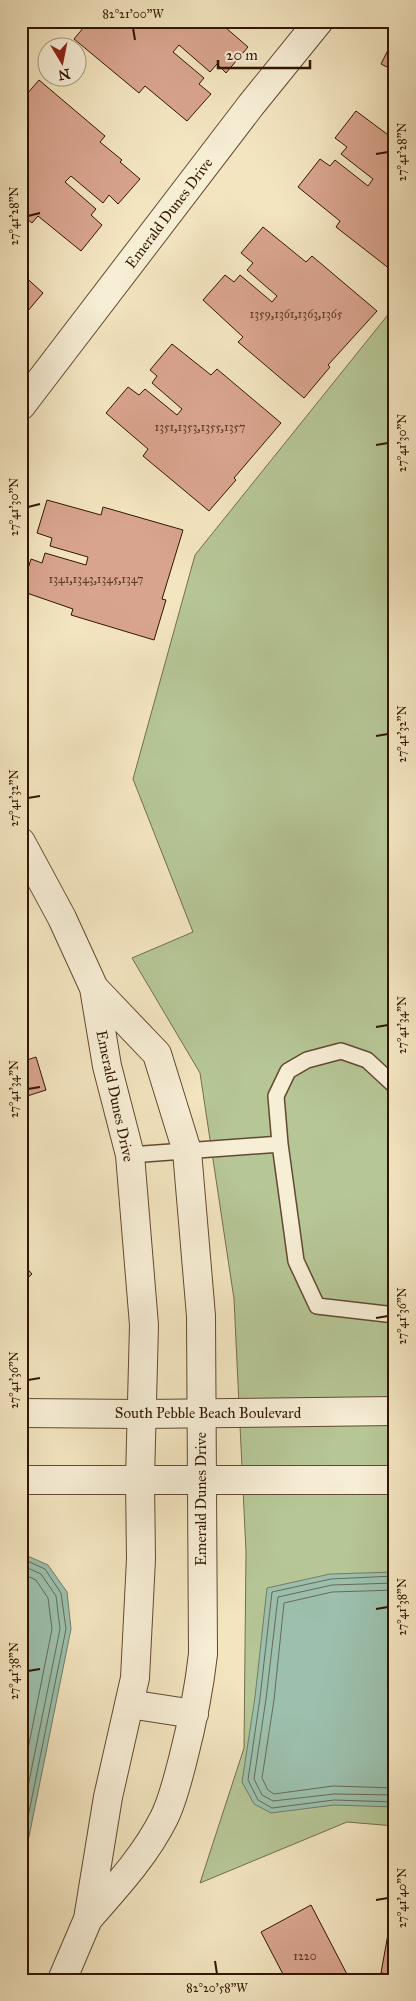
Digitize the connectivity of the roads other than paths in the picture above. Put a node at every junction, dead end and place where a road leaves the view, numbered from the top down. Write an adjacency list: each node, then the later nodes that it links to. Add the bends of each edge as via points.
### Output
1 (319, 21): 2 (street, Emerald Dunes Drive)
2 (21, 406)
3 (21, 842): 4 (street, Emerald Dunes Drive, via 62,918)
4 (94, 988): 7 (street, Emerald Dunes Drive, via 157,1054); 8 (street, Emerald Dunes Drive, via 107,1066)
5 (395, 1086): 6 (lane, via 367,1060 341,1051 307,1060 288,1071 276,1096)
6 (280, 1144): 7 (lane); 9 (lane, via 296,1261 318,1306)
7 (187, 1151): 8 (lane); 12 (street, Emerald Dunes Drive, via 201,1316)
8 (130, 1155): 13 (street, Emerald Dunes Drive, via 144,1324)
9 (395, 1315)
10 (395, 1411): 12 (street, South Pebble Beach Boulevard)
11 (21, 1413): 13 (street, South Pebble Beach Boulevard)
12 (201, 1413): 13 (street, South Pebble Beach Boulevard); 15 (street, Emerald Dunes Drive)
13 (142, 1414): 14 (street, Emerald Dunes Drive)
14 (140, 1479): 15 (street); 16 (street); 18 (street, Emerald Dunes Drive, via 137,1644)
15 (202, 1479): 17 (street); 19 (street, Emerald Dunes Drive, via 202,1654)
16 (21, 1480)
17 (395, 1480)
18 (129, 1704): 19 (street); 20 (street, Emerald Dunes Drive, via 108,1797)
19 (194, 1714): 20 (street, Emerald Dunes Drive, via 165,1817 120,1884)
20 (88, 1919): 21 (street, Emerald Dunes Drive)
21 (62, 1980)

